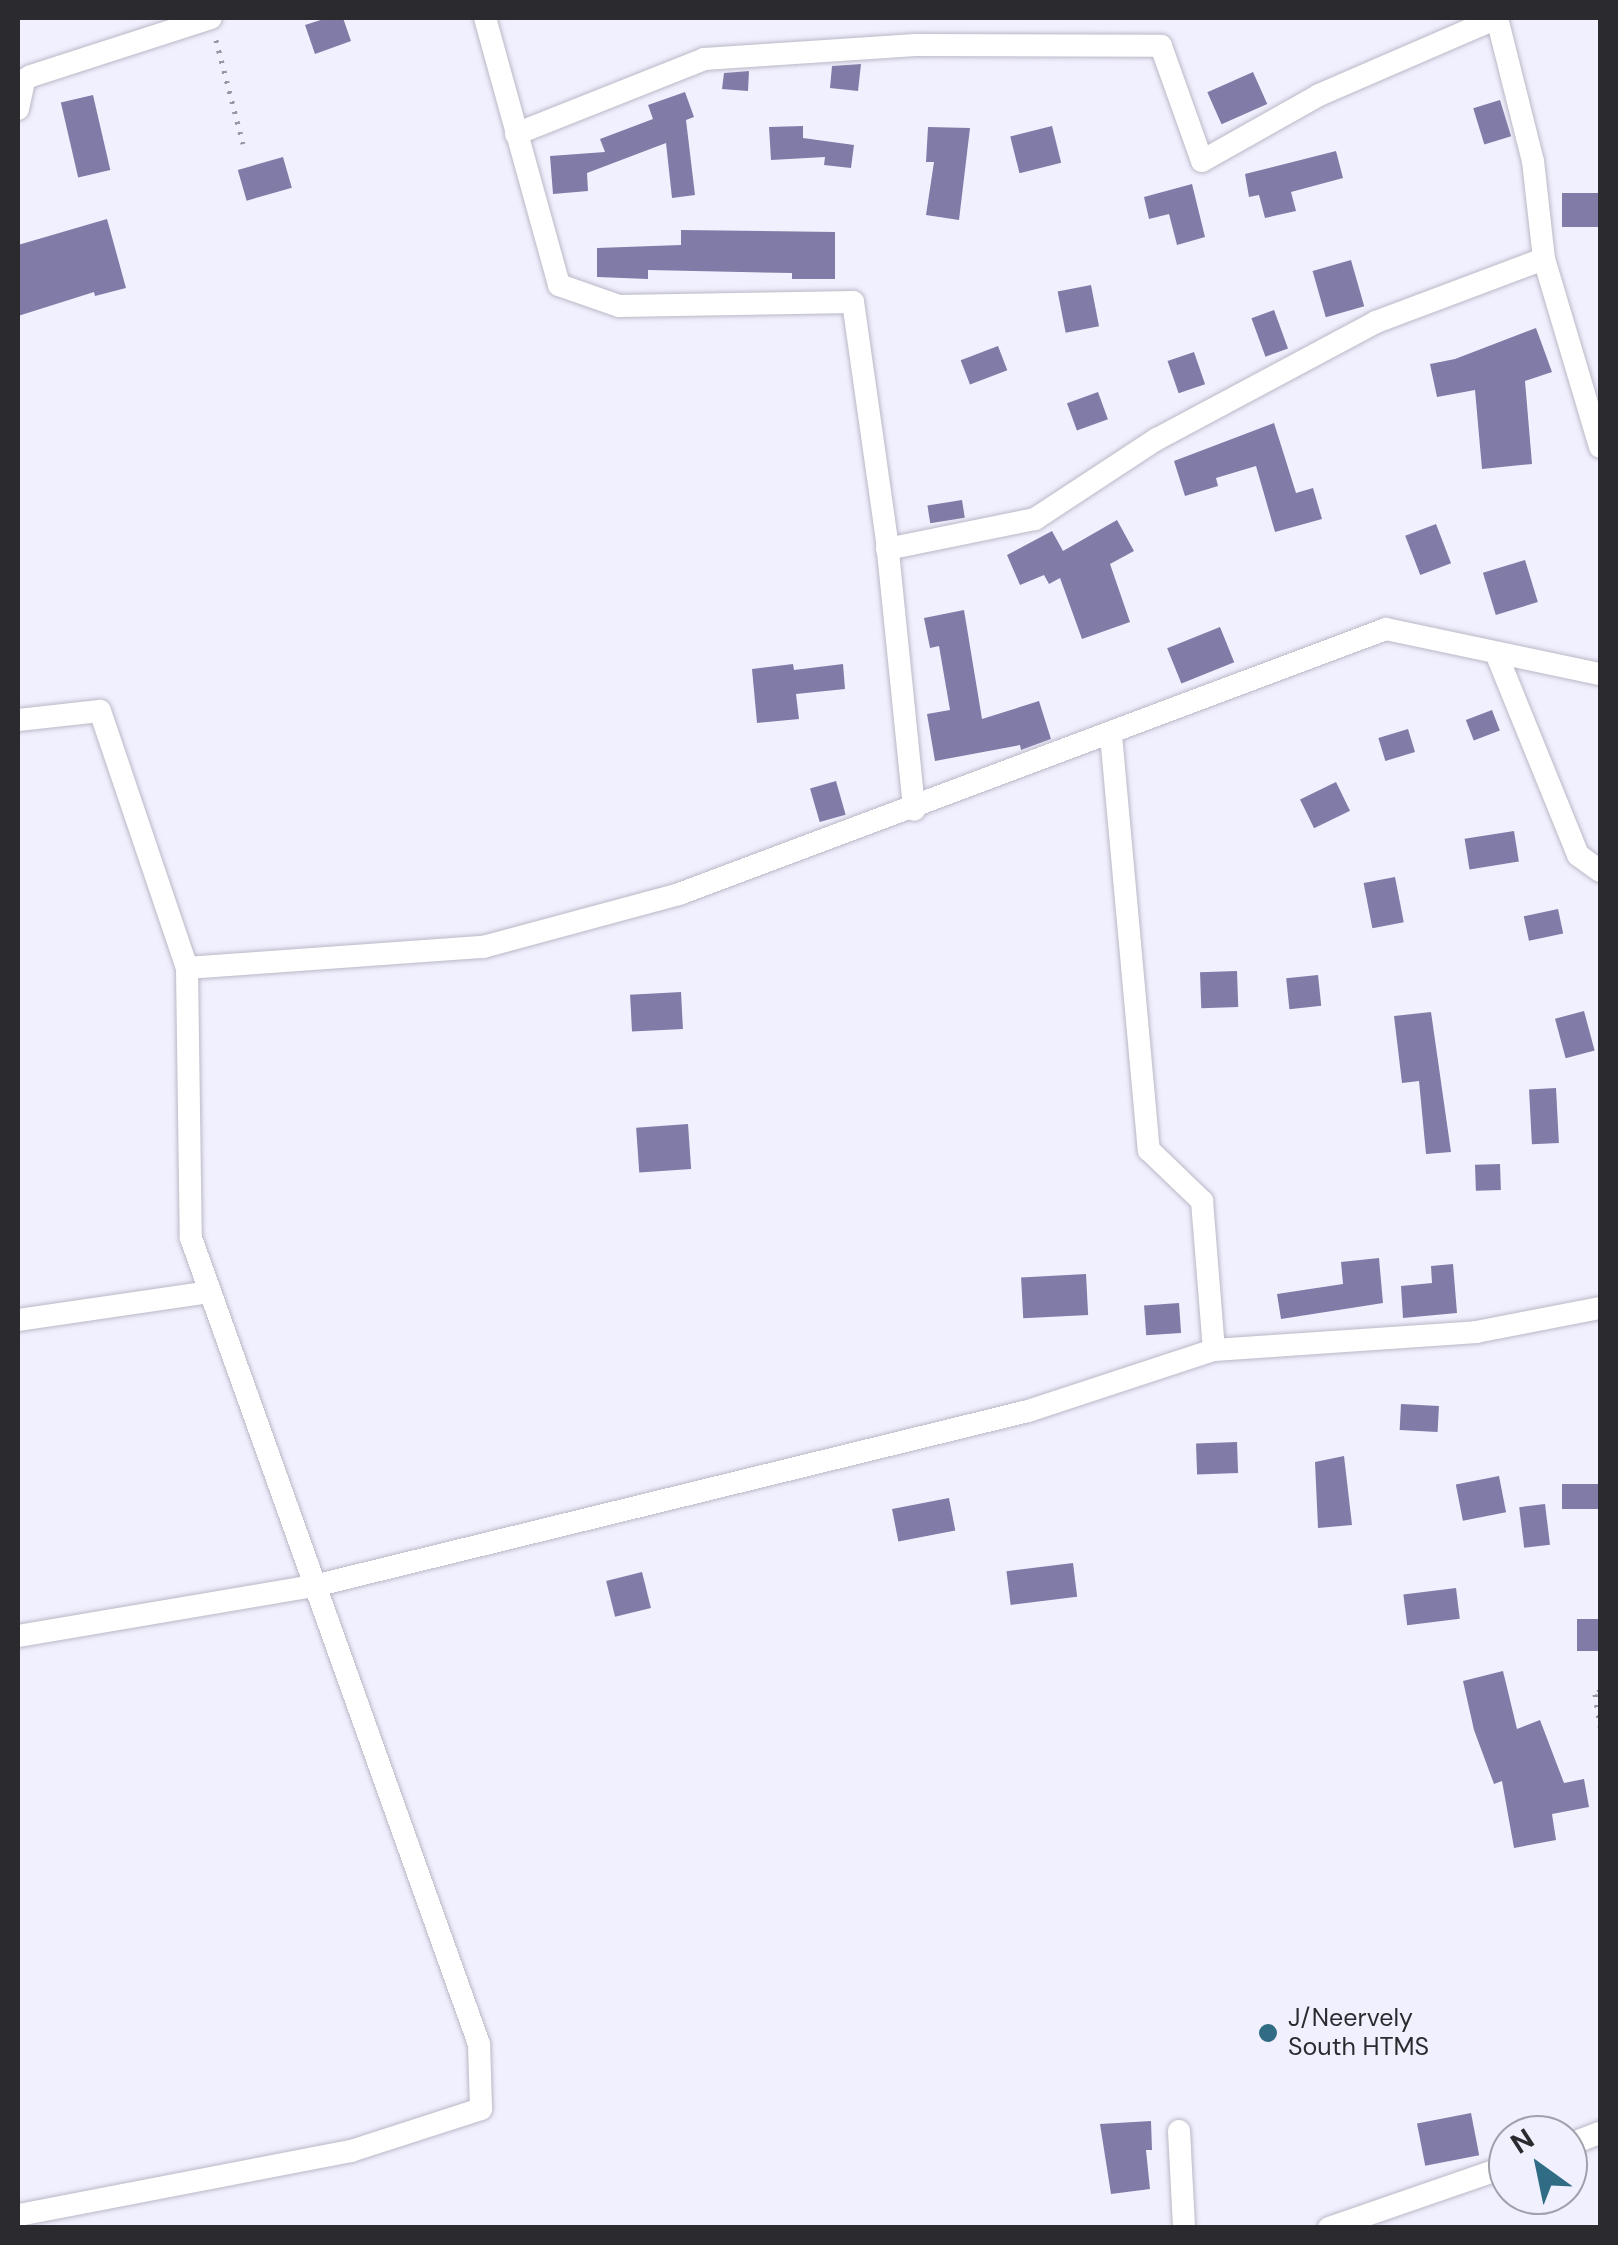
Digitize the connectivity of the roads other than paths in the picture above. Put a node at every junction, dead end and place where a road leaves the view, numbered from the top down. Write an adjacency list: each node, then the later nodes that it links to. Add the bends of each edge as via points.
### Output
1 (210, 18): 3 (street, via 31,76 24,80)
2 (484, 18): 4 (street)
3 (18, 109)
4 (516, 134): 5 (street, via 704,58 916,46 1161,46 1202,161 1319,95 1497,18 1533,162); 7 (street, via 558,284 619,306 853,302)
5 (1544, 258): 6 (street); 7 (street, via 1376,322 1157,439 1035,519)
6 (1600, 447)
7 (888, 549): 12 (street)
8 (1496, 654): 9 (street); 11 (street, via 1386,629); 13 (street, via 1578,855)
9 (1600, 674)
10 (18, 720): 14 (street, via 100,711)
11 (1111, 736): 12 (street); 18 (street, via 1149,1150 1202,1201)
12 (914, 810): 14 (street, via 679,894 483,947)
13 (1600, 871)
14 (187, 968): 15 (street, via 192,1238)
15 (210, 1292): 17 (street); 19 (street)
16 (1600, 1308): 18 (street, via 1476,1332)
17 (18, 1320)
18 (1214, 1350): 19 (street, via 1028,1412)
19 (318, 1586): 20 (street); 23 (street, via 480,2044 481,2109 351,2151)
20 (18, 1636)
21 (1178, 2131): 24 (street)
22 (1488, 2173): 25 (street)
23 (18, 2216)
24 (1184, 2228)
25 (1329, 2228)

